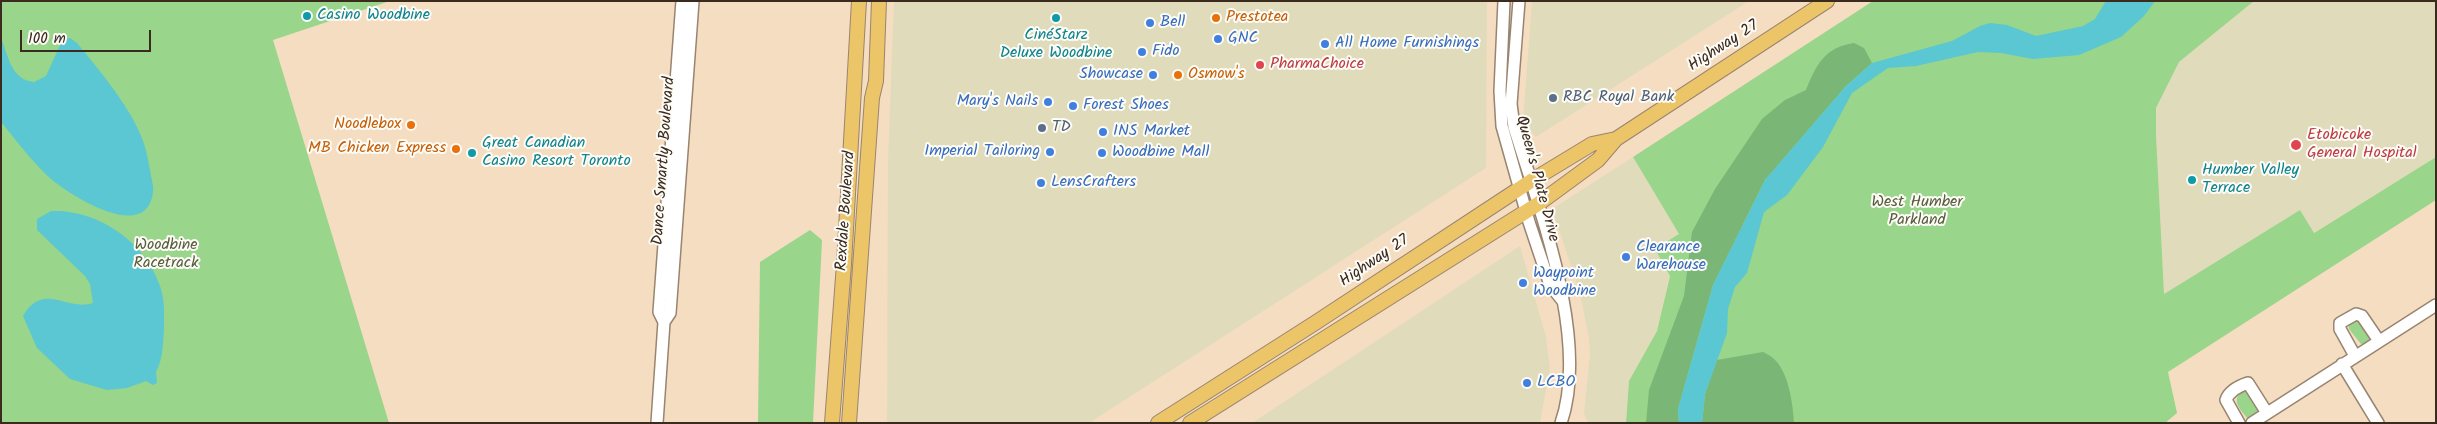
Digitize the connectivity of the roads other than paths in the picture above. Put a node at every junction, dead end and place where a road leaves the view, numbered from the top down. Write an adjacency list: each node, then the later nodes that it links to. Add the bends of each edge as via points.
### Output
1 (682, 1): 14 (street, Dance Smartly Boulevard, via 659,312)
2 (693, 1): 14 (street, Dance Smartly Boulevard, via 670,313)
3 (859, 1): 21 (main road, Rexdale Boulevard)
4 (879, 1): 22 (main road, Rexdale Boulevard, via 876,81 872,98)
5 (1504, 1): 8 (street, Queen's Plate Drive)
6 (1519, 1): 9 (street, Queen's Plate Drive)
7 (1827, 1): 10 (main road, Highway 27)
8 (1502, 32): 9 (street); 11 (street, Queen's Plate Drive, via 1502,126)
9 (1516, 33): 11 (street, Queen's Plate Drive, via 1511,104)
10 (1616, 139): 11 (main road, Highway 27, via 1592,144); 12 (main road, Highway 27, via 1598,160)
11 (1525, 185): 12 (street, Queen's Plate Drive); 23 (main road, Highway 27)
12 (1532, 208): 19 (main road, Highway 27); 24 (street, Queen's Plate Drive, via 1550,285 1562,300 1570,362 1566,407)
13 (2436, 305): 15 (street)
14 (664, 322): 20 (street, Dance Smartly Boulevard)
15 (2379, 341): 16 (street); 16 (street, via 2362,316 2356,314 2340,323)
16 (2355, 356): 17 (street)
17 (2342, 364): 18 (street); 27 (street)
18 (2268, 413): 25 (street, via 2248,383 2242,385 2228,394 2226,400); 26 (street)
19 (1192, 422)
20 (656, 423)
21 (832, 423)
22 (849, 423)
23 (1158, 423)
24 (1561, 423)
25 (2239, 423)
26 (2252, 423)
27 (2378, 423)

